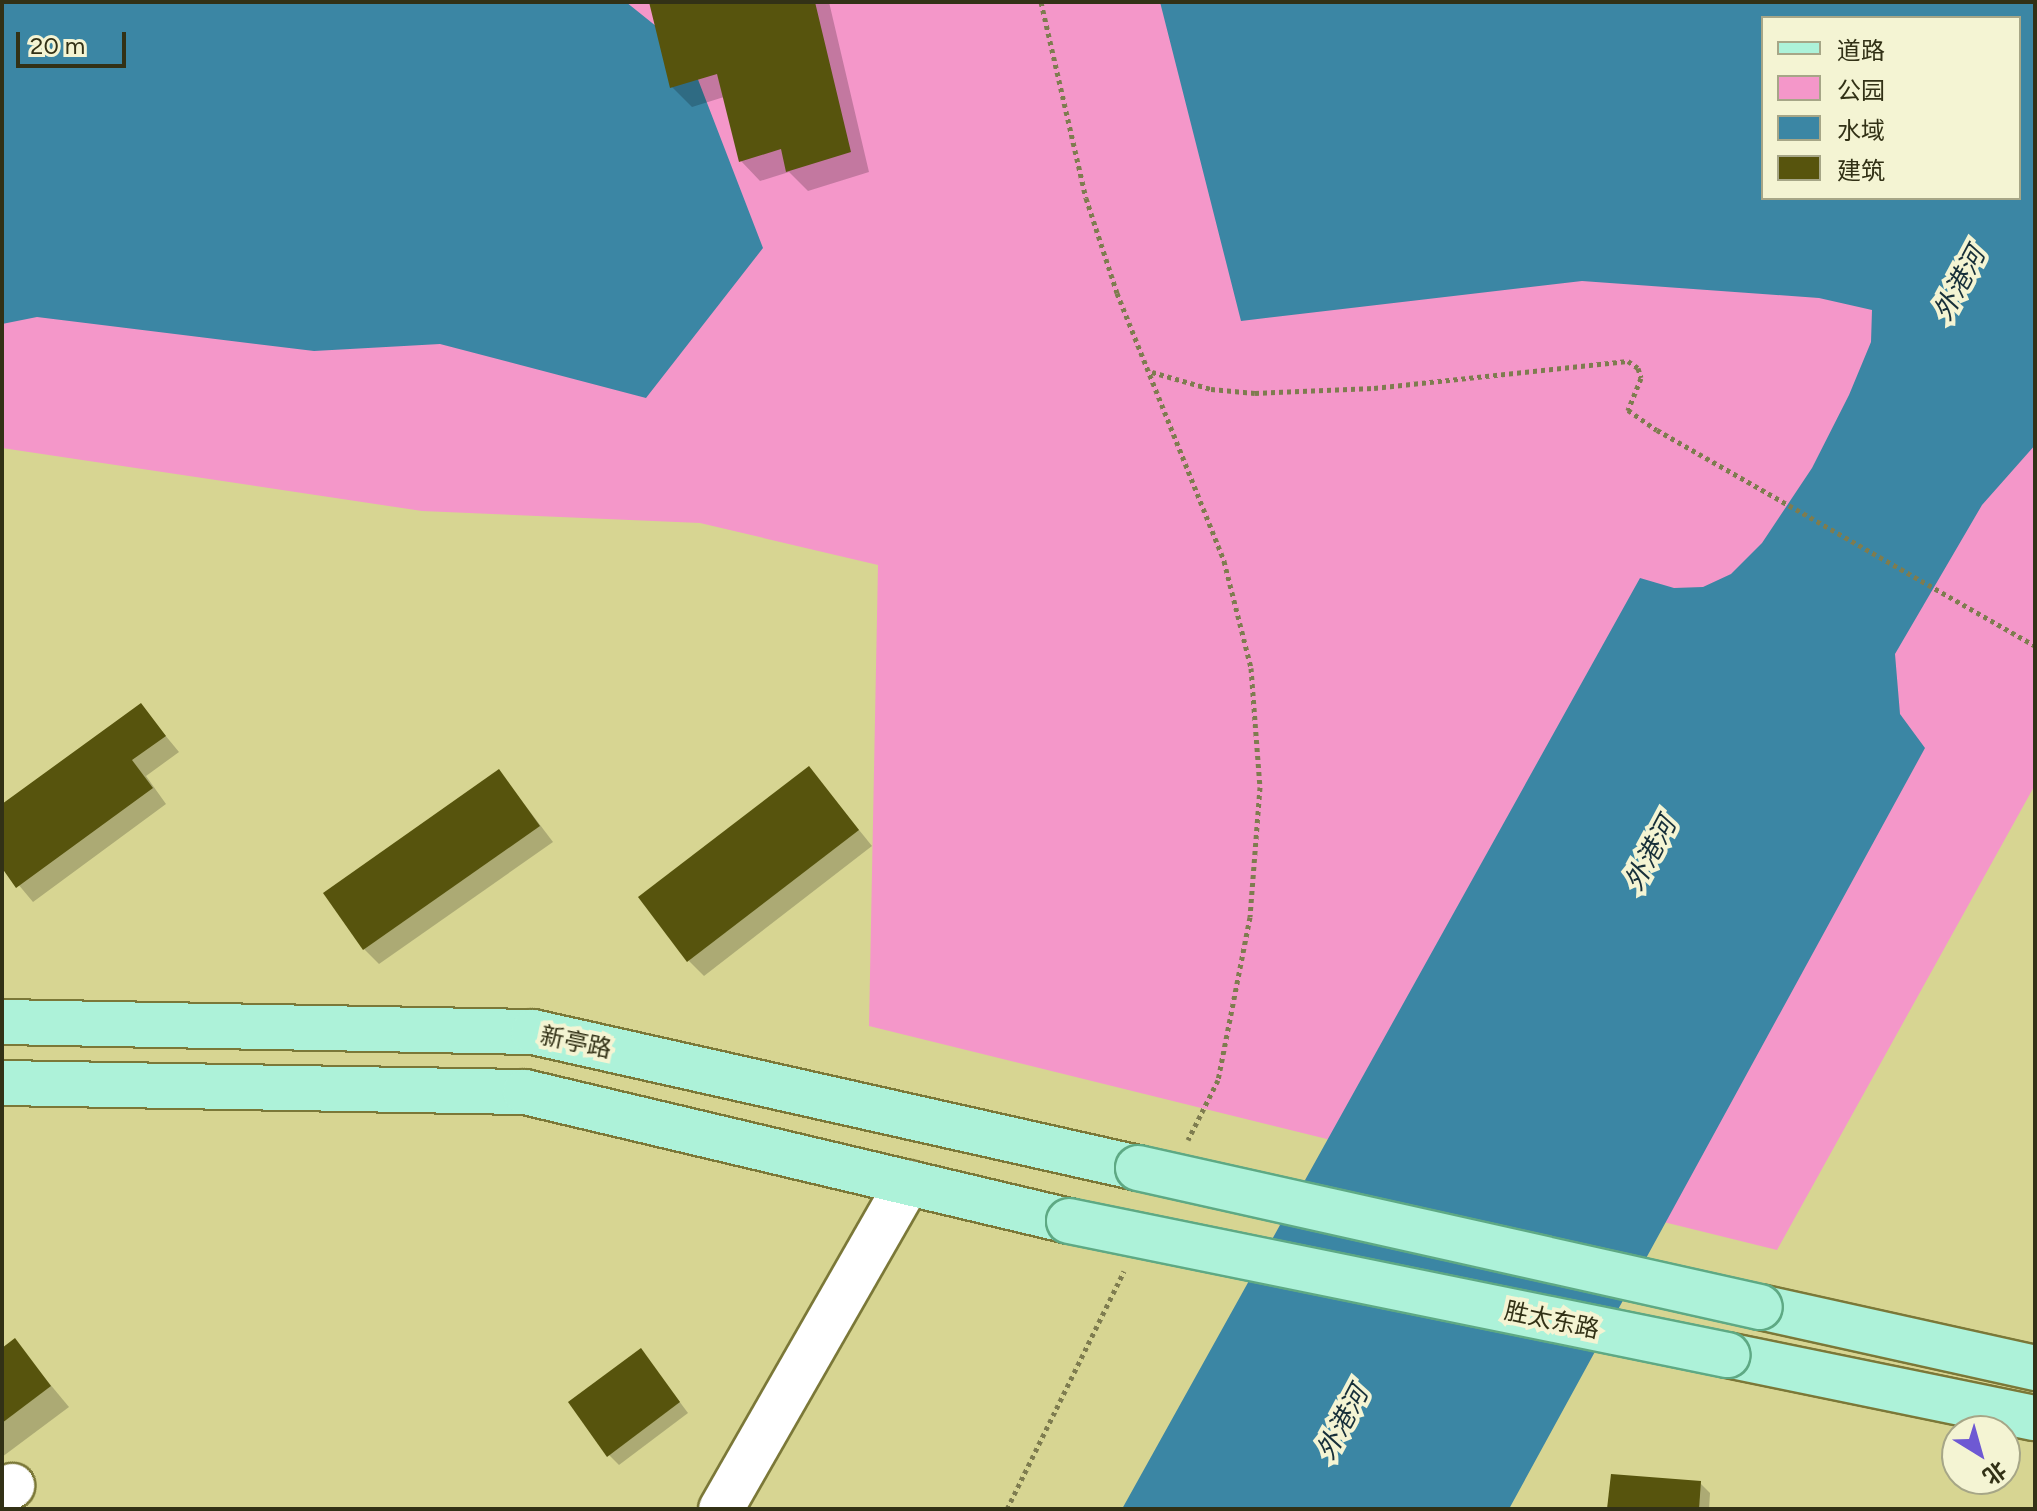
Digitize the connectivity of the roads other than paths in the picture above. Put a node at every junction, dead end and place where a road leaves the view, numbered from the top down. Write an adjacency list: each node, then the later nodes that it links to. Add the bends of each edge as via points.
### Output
1 (2, 1022): 4 (main road, 新亭路, bridge, via 533,1032)
2 (2, 1083): 3 (main road, via 525,1092)
3 (908, 1183): 5 (main road, 胜太东路, bridge, via 1069,1221); 6 (street)
4 (2035, 1368)
5 (2035, 1418)
6 (721, 1509)

